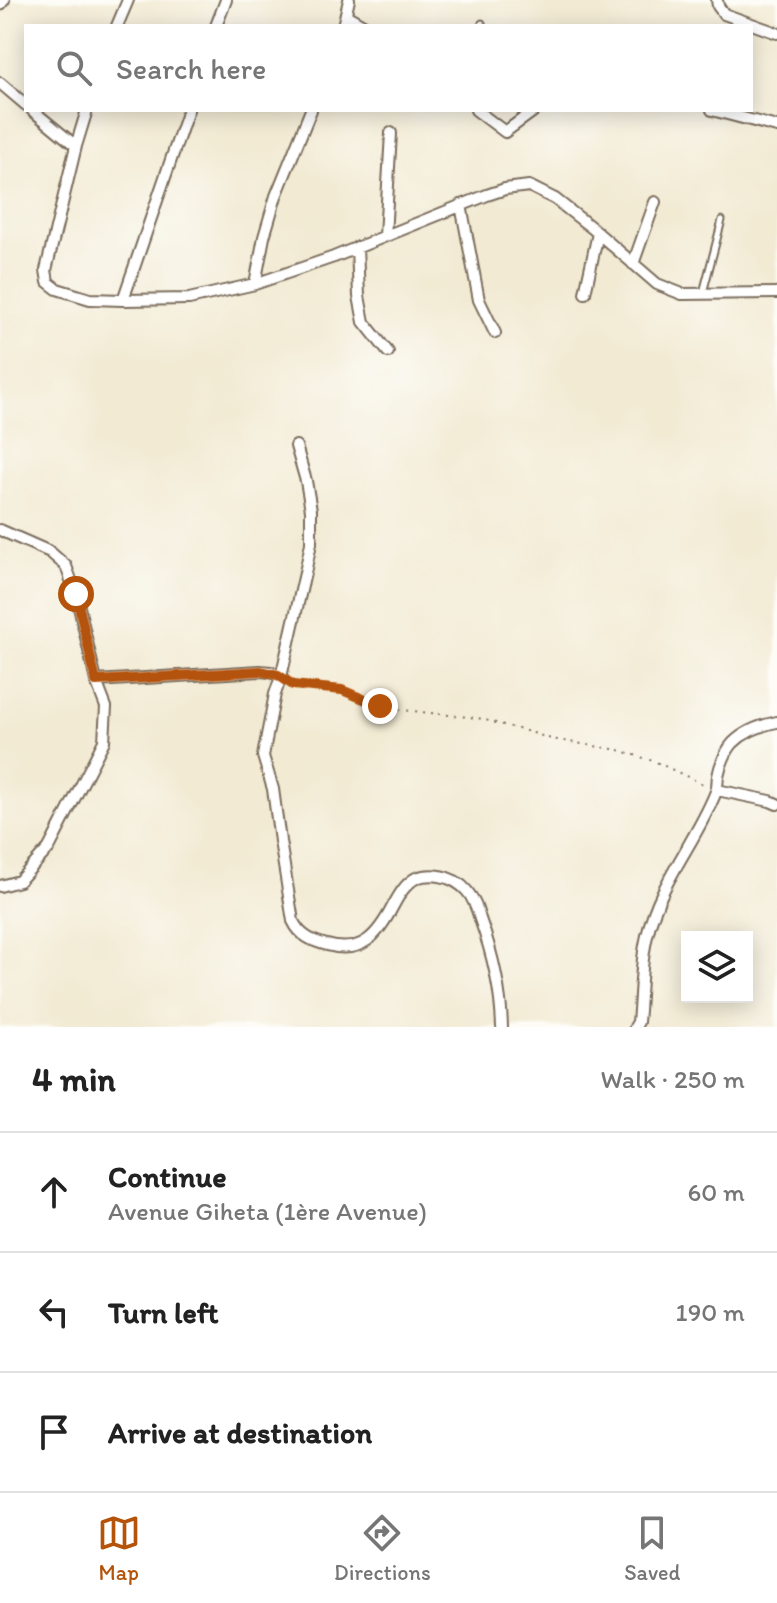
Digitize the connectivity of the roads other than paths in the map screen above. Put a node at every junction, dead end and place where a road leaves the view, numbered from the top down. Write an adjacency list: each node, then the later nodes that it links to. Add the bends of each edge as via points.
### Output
1 (4, 0): 6 (street)
2 (128, 0): 8 (street)
3 (226, 0): 9 (street)
4 (349, 0): 7 (street)
5 (717, 0): 10 (street, via 724,14)
6 (0, 5)
7 (344, 20)
8 (118, 24)
9 (217, 24)
10 (752, 24)
11 (753, 24): 12 (street)
12 (777, 33)
13 (0, 83): 14 (street)
14 (24, 103)
15 (34, 112): 24 (street)
16 (86, 112): 24 (street)
17 (187, 112): 36 (street)
18 (310, 112): 32 (street, via 276,196)
19 (479, 112): 20 (street, via 505,132)
20 (532, 112)
21 (720, 112): 22 (street)
22 (777, 127)
23 (391, 133): 29 (street)
24 (76, 146): 36 (street, via 46,270 48,282 90,299)
25 (655, 202): 31 (street)
26 (461, 205): 28 (street, via 529,186); 29 (street); 37 (street, via 479,300)
27 (722, 220): 35 (lane)
28 (598, 233): 31 (street); 33 (street)
29 (385, 236): 30 (street)
30 (357, 247): 32 (street); 38 (street, via 364,322)
31 (633, 264): 35 (street, via 657,284 682,294)
32 (255, 284): 36 (street, via 189,299)
33 (585, 293)
34 (777, 293): 35 (street)
35 (703, 294)
36 (123, 300)
37 (495, 333)
38 (388, 352)
39 (296, 446): 41 (street, via 311,510 311,543)
40 (0, 530): 42 (street, via 50,552 66,566)
41 (281, 677): 42 (street, via 260,671); 47 (street, via 263,756 297,930 332,947 361,945 373,937 414,879 435,875 455,881 472,899 491,949)
42 (96, 681): 46 (street, via 106,707 104,741 49,848 19,881)
43 (777, 722): 44 (street, via 733,743 718,774)
44 (717, 790): 45 (street); 48 (street, via 652,918)
45 (777, 804)
46 (0, 886)
47 (502, 1027)
48 (635, 1027)

